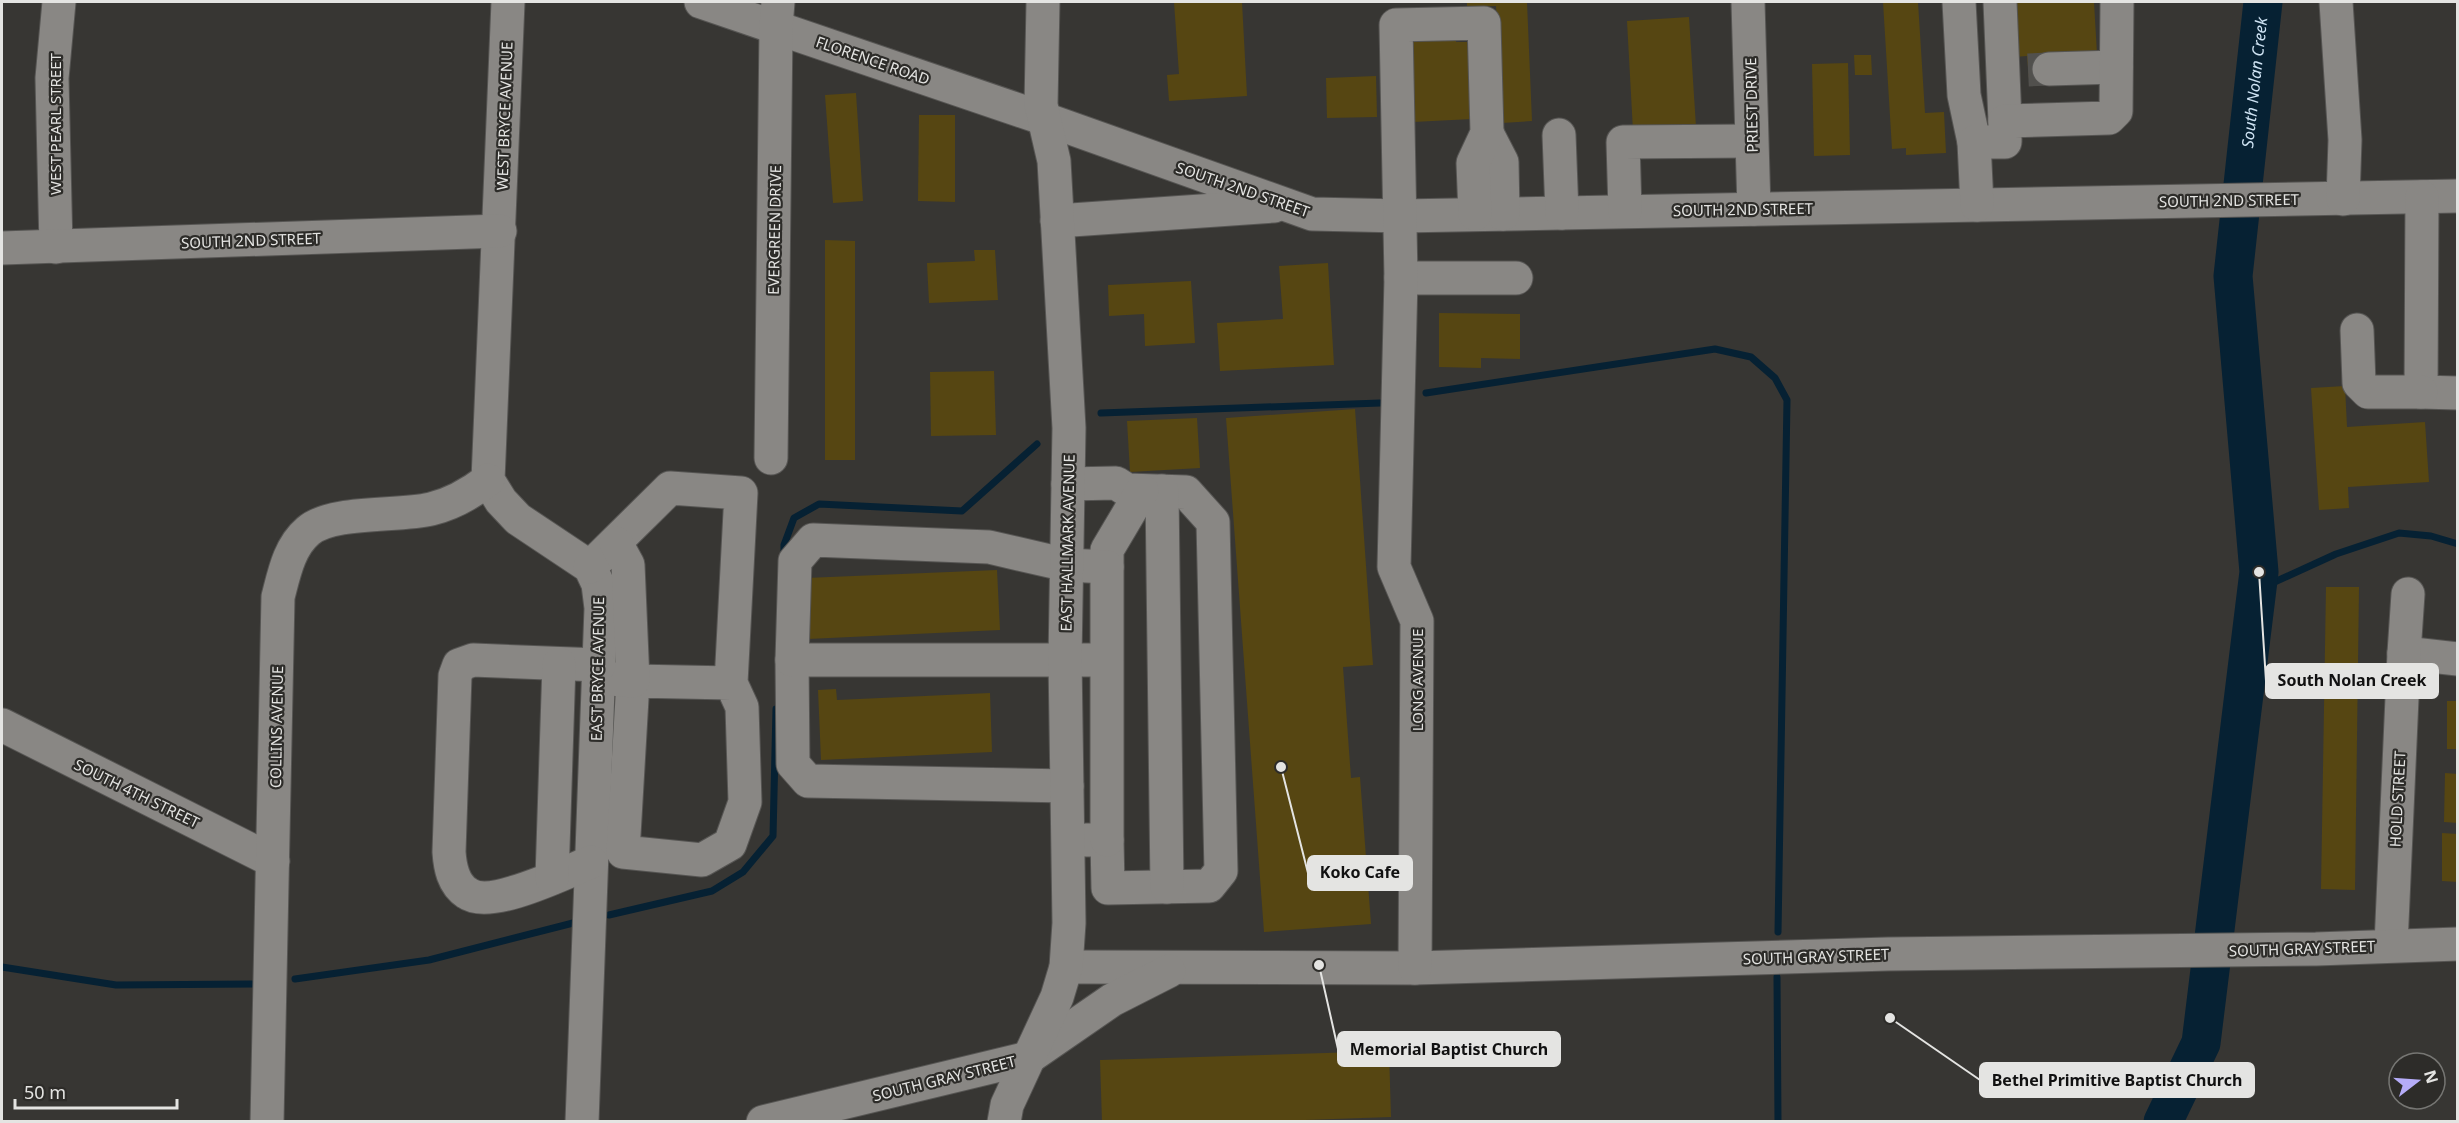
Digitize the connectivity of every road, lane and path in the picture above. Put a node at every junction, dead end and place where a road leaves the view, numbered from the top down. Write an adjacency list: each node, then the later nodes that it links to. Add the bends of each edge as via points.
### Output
1 (59, 2): 30 (street, WEST PEARL STREET, via 52,78)
2 (508, 2): 29 (street, WEST BRYCE AVENUE)
3 (701, 2): 10 (street, FLORENCE ROAD)
4 (1043, 2): 13 (street, EAST HALLMARK AVENUE, via 1041,105)
5 (1749, 2): 16 (street, PRIEST DRIVE)
6 (1959, 2): 17 (street, via 1964,95)
7 (2000, 2): 12 (street)
8 (2116, 2): 11 (street)
9 (2336, 2): 20 (street, via 2345,140)
10 (777, 14): 13 (street, FLORENCE ROAD); 37 (street, EVERGREEN DRIVE)
11 (2116, 67): 12 (street); 14 (street, via 2116,111 2109,118)
12 (2026, 70): 14 (street)
13 (1045, 119): 22 (street, SOUTH 2ND STREET); 28 (street, EAST HALLMARK AVENUE, via 1054,160)
14 (2005, 121): 17 (street, via 2005,142)
15 (1558, 135): 25 (street)
16 (1751, 141): 23 (street, PRIEST DRIVE); 24 (street, via 1623,142)
17 (1974, 142): 21 (street)
18 (2457, 196): 19 (street, SOUTH 2ND STREET)
19 (2422, 197): 20 (street, SOUTH 2ND STREET); 35 (street)
20 (2343, 199): 21 (street, SOUTH 2ND STREET)
21 (1977, 205): 23 (street, SOUTH 2ND STREET)
22 (1288, 206): 27 (street, SOUTH 2ND STREET, via 1312,214); 28 (street)
23 (1754, 209): 24 (street, SOUTH 2ND STREET)
24 (1625, 212): 25 (street, SOUTH 2ND STREET)
25 (1562, 213): 26 (street, SOUTH 2ND STREET)
26 (1489, 214): 27 (street, SOUTH 2ND STREET); 27 (street, LONG AVENUE, via 1502,162 1487,133 1484,23 1396,26)
27 (1401, 216): 32 (street, LONG AVENUE)
28 (1057, 221): 39 (street, EAST HALLMARK AVENUE, via 1069,428)
29 (500, 231): 30 (street, SOUTH 2ND STREET); 38 (street)
30 (56, 247): 31 (street, SOUTH 2ND STREET)
31 (2, 248)
32 (1401, 278): 33 (street); 67 (street, LONG AVENUE, via 1394,567 1417,621)
33 (1516, 278)
34 (2357, 330): 35 (street, via 2359,382 2368,392)
35 (2421, 392): 36 (street)
36 (2457, 393)
37 (771, 458)
38 (488, 480): 43 (street, via 518,519); 60 (street, COLLINS AVENUE, via 472,493 431,509 327,521 309,530 294,548 278,597)
39 (1068, 484): 40 (street, via 1116,483 1127,490); 42 (street, EAST HALLMARK AVENUE)
40 (1152, 491): 44 (street, via 1107,550); 62 (street); 62 (street, via 1186,492 1213,522 1221,871 1209,886)
41 (616, 543): 43 (street); 53 (street, via 628,566); 54 (street, via 670,489 741,493)
42 (1067, 565): 44 (street); 47 (street, EAST HALLMARK AVENUE); 49 (street, via 989,547 813,540 795,561)
43 (590, 567): 52 (street, EAST BRYCE AVENUE, via 598,584 601,608)
44 (1107, 567): 50 (street)
45 (2408, 594): 46 (street, HOLD STREET)
46 (2404, 653): 48 (street); 64 (street, HOLD STREET)
47 (1065, 659): 49 (street); 50 (street); 56 (street, EAST HALLMARK AVENUE)
48 (2457, 659)
49 (792, 660): 56 (street, via 793,764 808,781)
50 (1107, 660): 58 (street)
51 (559, 664): 52 (street); 61 (street); 61 (street, via 473,660 457,668 449,852 450,868 458,884 473,897 515,893)
52 (599, 672): 53 (street); 59 (street, EAST BRYCE AVENUE)
53 (633, 681): 54 (street); 59 (street)
54 (731, 683): 59 (street, via 742,707 745,802 730,844 702,860)
55 (2, 725): 60 (street, SOUTH 4TH STREET)
56 (1067, 786): 57 (street, EAST HALLMARK AVENUE)
57 (1068, 840): 58 (street); 65 (street, EAST HALLMARK AVENUE)
58 (1107, 840): 62 (street, via 1108,888)
59 (602, 855): 61 (street); 70 (street, EAST BRYCE AVENUE)
60 (273, 861): 69 (street, COLLINS AVENUE)
61 (552, 878)
62 (1167, 887)
63 (2457, 944): 64 (street, SOUTH GRAY STREET)
64 (2391, 945): 67 (street, SOUTH GRAY STREET)
65 (1066, 967): 66 (street, SOUTH GRAY STREET); 68 (street, EAST HALLMARK AVENUE, via 1057,997)
66 (1175, 968): 67 (street, SOUTH GRAY STREET); 68 (street, SOUTH GRAY STREET, via 1112,1000)
67 (1415, 968)
68 (1028, 1058): 71 (street, SOUTH GRAY STREET); 72 (street, EAST HALLMARK AVENUE, via 1007,1105)
69 (267, 1122)
70 (582, 1122)
71 (763, 1122)
72 (1004, 1122)

